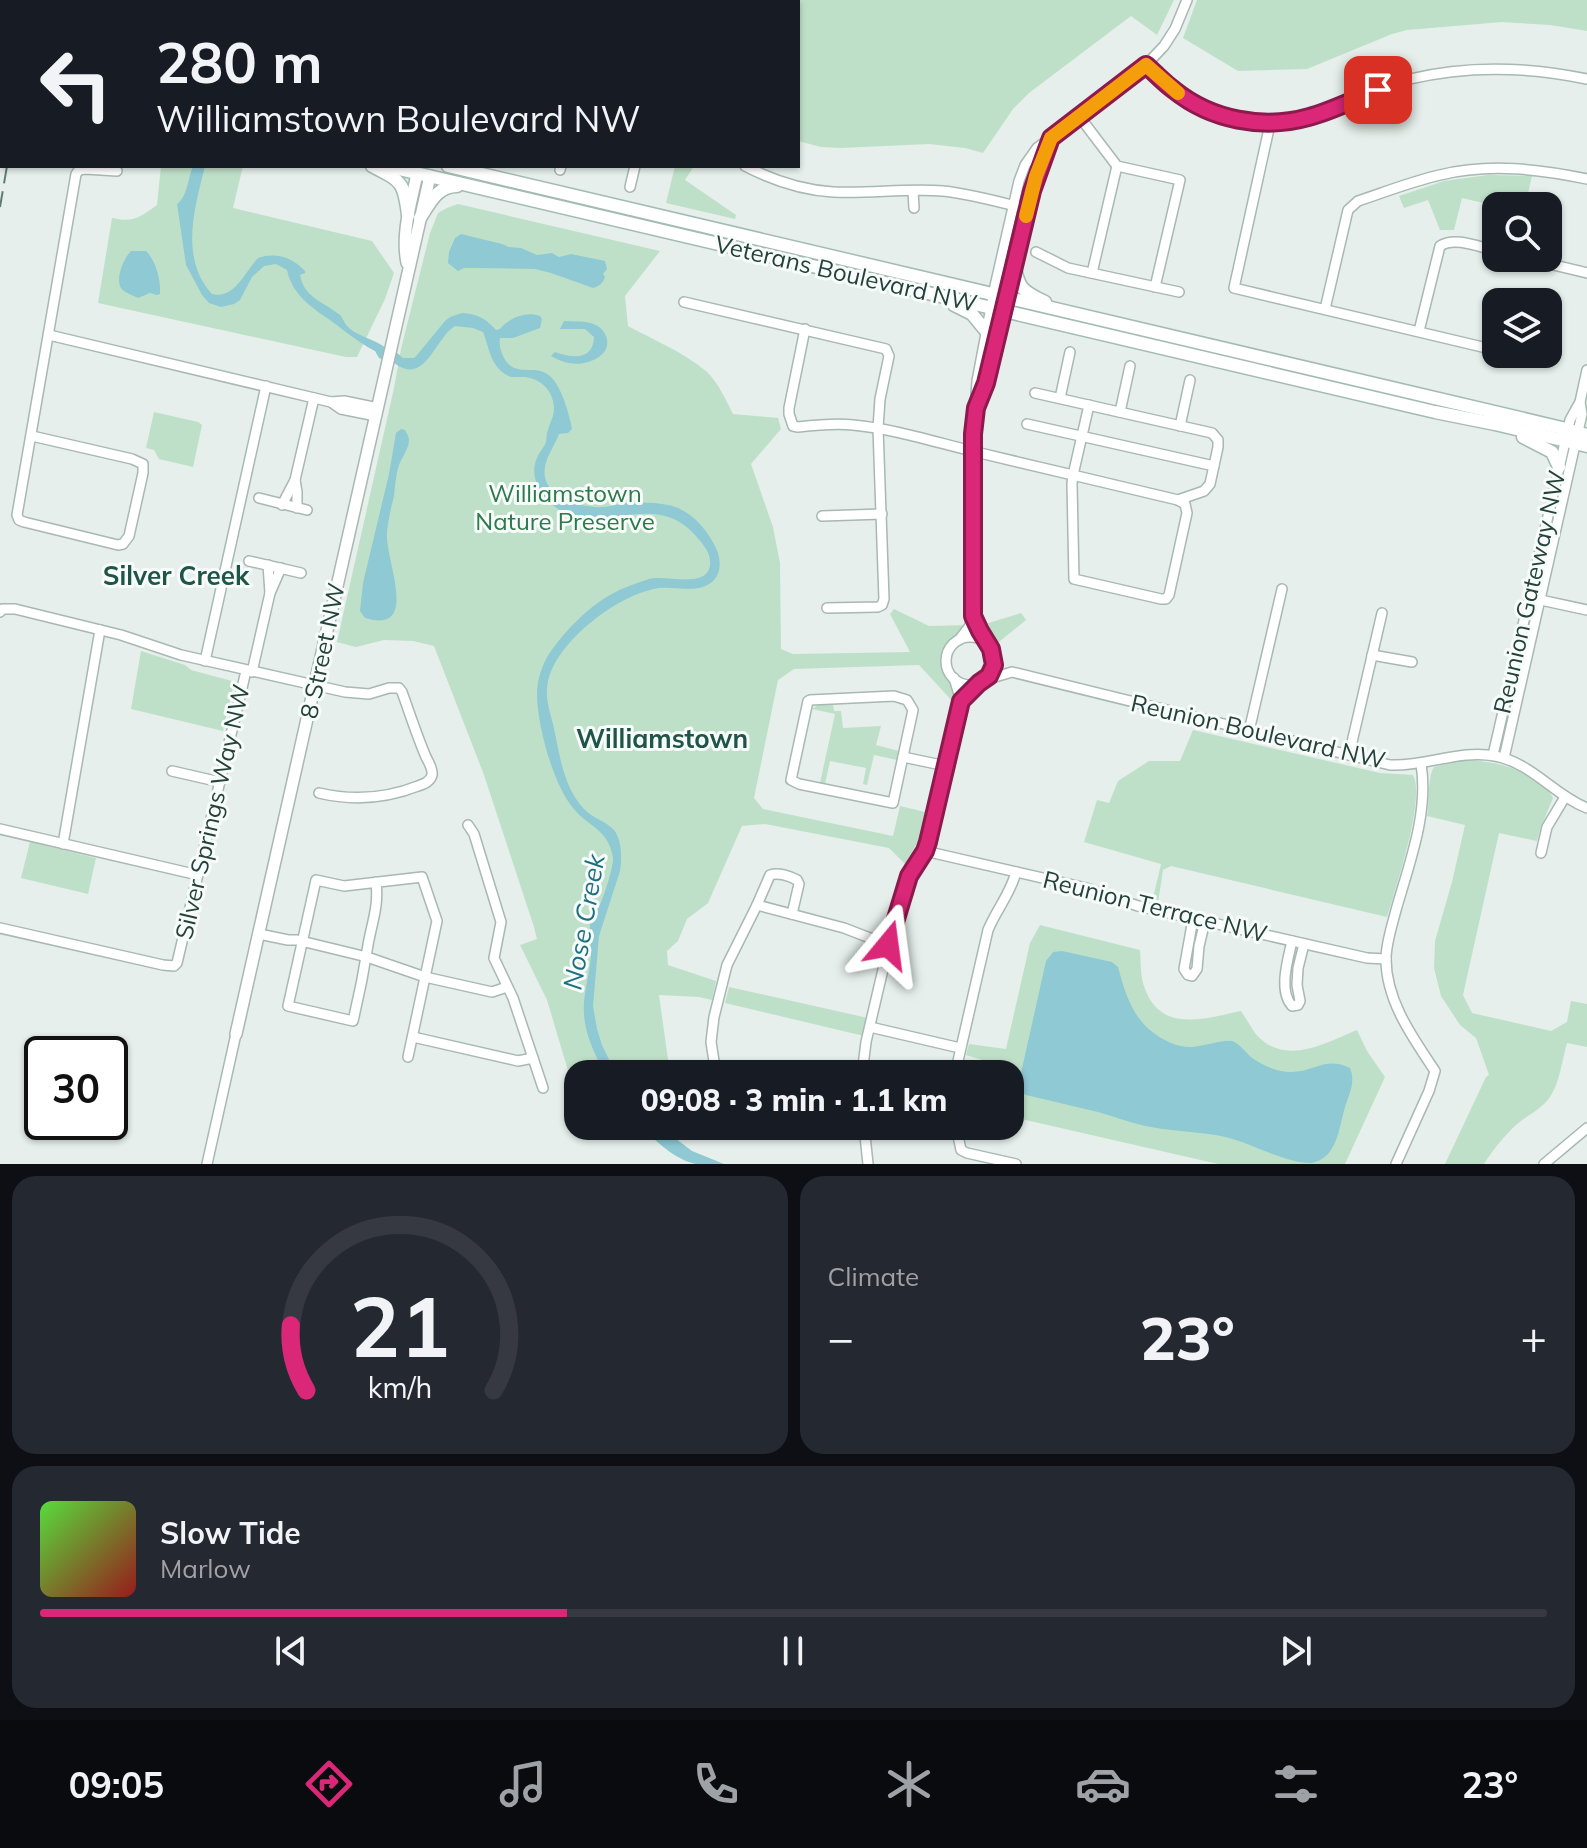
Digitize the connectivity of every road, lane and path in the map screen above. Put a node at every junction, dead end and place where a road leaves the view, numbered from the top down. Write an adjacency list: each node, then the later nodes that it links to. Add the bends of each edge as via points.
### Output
1 (1187, 0): 2 (street, via 1175,29)
2 (1146, 65): 4 (street); 5 (street, via 1205,109)
3 (1587, 79): 5 (street, via 1513,69 1437,73 1307,118)
4 (1079, 116): 6 (street); 7 (street)
5 (1270, 124): 35 (street, via 1234,288)
6 (1051, 138): 20 (street, via 1025,165); 22 (street)
7 (1117, 166): 28 (street); 30 (street, via 1180,180)
8 (376, 168): 23 (main road, via 401,184)
9 (456, 168): 15 (main road, Veterans Boulevard NW)
10 (472, 168): 15 (main road)
11 (635, 168): 18 (street)
12 (749, 168): 19 (street, via 807,189)
13 (424, 170): 17 (main road, Veterans Boulevard NW); 23 (street, 8 Street NW)
14 (117, 171): 41 (street, via 85,169 76,174)
15 (480, 174): 33 (main road, Veterans Boulevard NW)
16 (1587, 179): 35 (street, via 1521,169 1469,170 1358,201 1348,210)
17 (469, 186): 23 (main road, via 439,191); 32 (main road, Veterans Boulevard NW)
18 (630, 187)
19 (913, 191): 20 (street, via 963,194); 21 (street)
20 (1013, 206): 22 (street); 33 (street)
21 (914, 208)
22 (1027, 209): 26 (street)
23 (414, 217): 53 (street, 8 Street NW, via 404,242 407,268)
24 (1482, 248): 40 (street, via 1455,241 1440,246)
25 (1036, 252): 28 (street)
26 (1014, 263): 33 (street); 37 (main road, via 1020,286)
27 (1562, 267): 29 (street)
28 (1092, 273): 30 (street)
29 (1587, 273)
30 (1155, 287): 31 (street)
31 (1179, 292)
32 (933, 295): 36 (main road, Veterans Boulevard NW); 39 (main road, via 972,314)
33 (1000, 296): 36 (street); 37 (main road, Veterans Boulevard NW)
34 (684, 302): 38 (street)
35 (1325, 309): 40 (street)
36 (997, 310): 39 (street); 52 (street, via 986,383); 56 (main road, Veterans Boulevard NW)
37 (1066, 312): 61 (main road, Veterans Boulevard NW)
38 (805, 329): 58 (street, via 886,349); 58 (street, via 789,408 793,426)
39 (986, 331): 52 (street)
40 (1419, 331): 42 (street)
41 (49, 335): 47 (street); 59 (street)
42 (1482, 347)
43 (1070, 352): 50 (street)
44 (1130, 366): 54 (street)
45 (1587, 370): 61 (street)
46 (1190, 380): 57 (street)
47 (266, 386): 49 (street); 89 (street)
48 (1035, 393): 50 (street)
49 (314, 398): 53 (street, via 341,409); 66 (street)
50 (1060, 398): 51 (street)
51 (1089, 405): 54 (street); 60 (street)
52 (976, 408): 62 (street)
53 (377, 412): 95 (street, 8 Street NW)
54 (1120, 412): 57 (street)
55 (1027, 424): 60 (street)
56 (1495, 424): 61 (main road, Veterans Boulevard NW); 64 (main road, via 1552,452)
57 (1180, 426): 63 (street, via 1215,436)
58 (878, 428): 62 (street); 70 (street)
59 (32, 436): 59 (street, via 19,520 123,544 143,464)
60 (1082, 436): 63 (street); 65 (street)
61 (1577, 438): 64 (street, Reunion Gateway NW); 79 (street, Reunion Gateway NW)
62 (972, 452): 65 (street); 84 (street)
63 (1214, 466): 68 (street, via 1204,491)
64 (1559, 467): 78 (street, Reunion Gateway NW)
65 (1073, 475): 68 (street); 68 (street, via 1073,573 1079,581 1166,599 1187,513)
66 (295, 480): 69 (street); 69 (street, via 302,509)
67 (259, 498): 69 (street)
68 (1178, 500)
69 (282, 505)
70 (882, 514): 71 (street); 80 (street, via 882,605)
71 (822, 516)
72 (249, 561): 73 (street)
73 (268, 565): 74 (street); 77 (street, Silver Springs Way NW)
74 (281, 568): 75 (street); 77 (street, Silver Springs Way NW)
75 (301, 573)
76 (1282, 589): 97 (street)
77 (270, 593): 91 (street, Silver Springs Way NW)
78 (1529, 597): 79 (street); 99 (street, Reunion Gateway NW)
79 (1541, 600): 81 (street); 101 (street, Reunion Gateway NW)
80 (827, 608)
81 (1587, 610)
82 (0, 612): 85 (street, Silver Springs Way NW, via 15,609)
83 (1382, 613): 88 (street)
84 (973, 616): 86 (street); 87 (street)
85 (100, 630): 89 (street, Silver Springs Way NW); 111 (street)
86 (959, 640): 87 (street, via 974,637); 93 (street, via 947,656)
87 (989, 647): 92 (street); 94 (street, via 994,665)
88 (1372, 655): 90 (street); 98 (street)
89 (205, 661): 91 (street, Silver Springs Way NW)
90 (1412, 662)
91 (249, 671): 95 (street, Silver Springs Way NW); 105 (street, Silver Springs Way NW)
92 (1012, 672): 94 (street); 97 (street, Reunion Boulevard NW)
93 (954, 678): 94 (street, via 967,685); 96 (street)
94 (982, 682): 96 (street)
95 (315, 686): 106 (street, Silver Springs Way NW, via 359,694 399,688 432,771 428,782 382,797); 122 (street, 8 Street NW)
96 (961, 701): 103 (street)
97 (1249, 731): 98 (street, Reunion Boulevard NW)
98 (1349, 755): 102 (street, Reunion Boulevard NW, via 1390,765)
99 (1493, 755): 101 (street, Reunion Boulevard NW); 102 (street, Reunion Boulevard NW)
100 (903, 757): 100 (street, via 913,710 907,700 810,700 791,780 893,803); 103 (street)
101 (1504, 758): 107 (street, Reunion Boulevard NW)
102 (1421, 764): 128 (street, via 1418,825)
103 (946, 766): 112 (street)
104 (172, 771): 105 (street)
105 (220, 782): 115 (street, Silver Springs Way NW)
106 (319, 793)
107 (1565, 797): 108 (street, Reunion Boulevard NW); 113 (street, via 1547,827)
108 (1587, 808)
109 (468, 825): 130 (street, via 501,922 494,958)
110 (0, 829): 111 (street)
111 (63, 844): 115 (street)
112 (925, 851): 114 (street, Reunion Terrace NW); 126 (street, via 909,876)
113 (1541, 853)
114 (1016, 872): 119 (street, Reunion Terrace NW); 134 (street, via 988,930)
115 (198, 875): 121 (street, Silver Springs Way NW, via 174,966)
116 (376, 882): 123 (street, via 344,886 316,880); 127 (street, via 378,900); 129 (street, via 422,877 437,921)
117 (757, 905): 118 (street); 118 (street, via 770,875 785,875 799,884); 137 (street, via 727,965 714,1017)
118 (792, 914): 126 (street)
119 (1193, 919): 120 (street, Reunion Terrace NW); 120 (street, via 1184,969 1192,976)
120 (1205, 921): 124 (street, Reunion Terrace NW)
121 (0, 928)
122 (260, 931): 123 (street); 132 (street, 8 Street NW)
123 (299, 941): 127 (street); 127 (street, via 288,1006 353,1021)
124 (1292, 941): 125 (street, Reunion Terrace NW); 125 (street, via 1286,996 1292,1006 1300,1001)
125 (1304, 944): 128 (street, Reunion Terrace NW)
126 (888, 945): 131 (street)
127 (367, 957): 129 (street)
128 (1386, 959): 147 (street, via 1397,1006 1435,1071)
129 (425, 977): 130 (street, via 492,992); 133 (street)
130 (507, 987): 136 (street)
131 (870, 1027): 134 (street); 138 (street)
132 (236, 1034): 144 (street)
133 (413, 1037): 135 (street); 136 (street, via 518,1061)
134 (960, 1048): 139 (street)
135 (408, 1057)
136 (533, 1058): 140 (street)
137 (714, 1060)
138 (864, 1060)
139 (958, 1060)
140 (543, 1088)
141 (1587, 1128): 148 (street)
142 (865, 1140): 145 (street)
143 (959, 1140): 146 (street, via 967,1153)
144 (207, 1164)
145 (868, 1164)
146 (1016, 1164)
147 (1396, 1164)
148 (1544, 1164)

